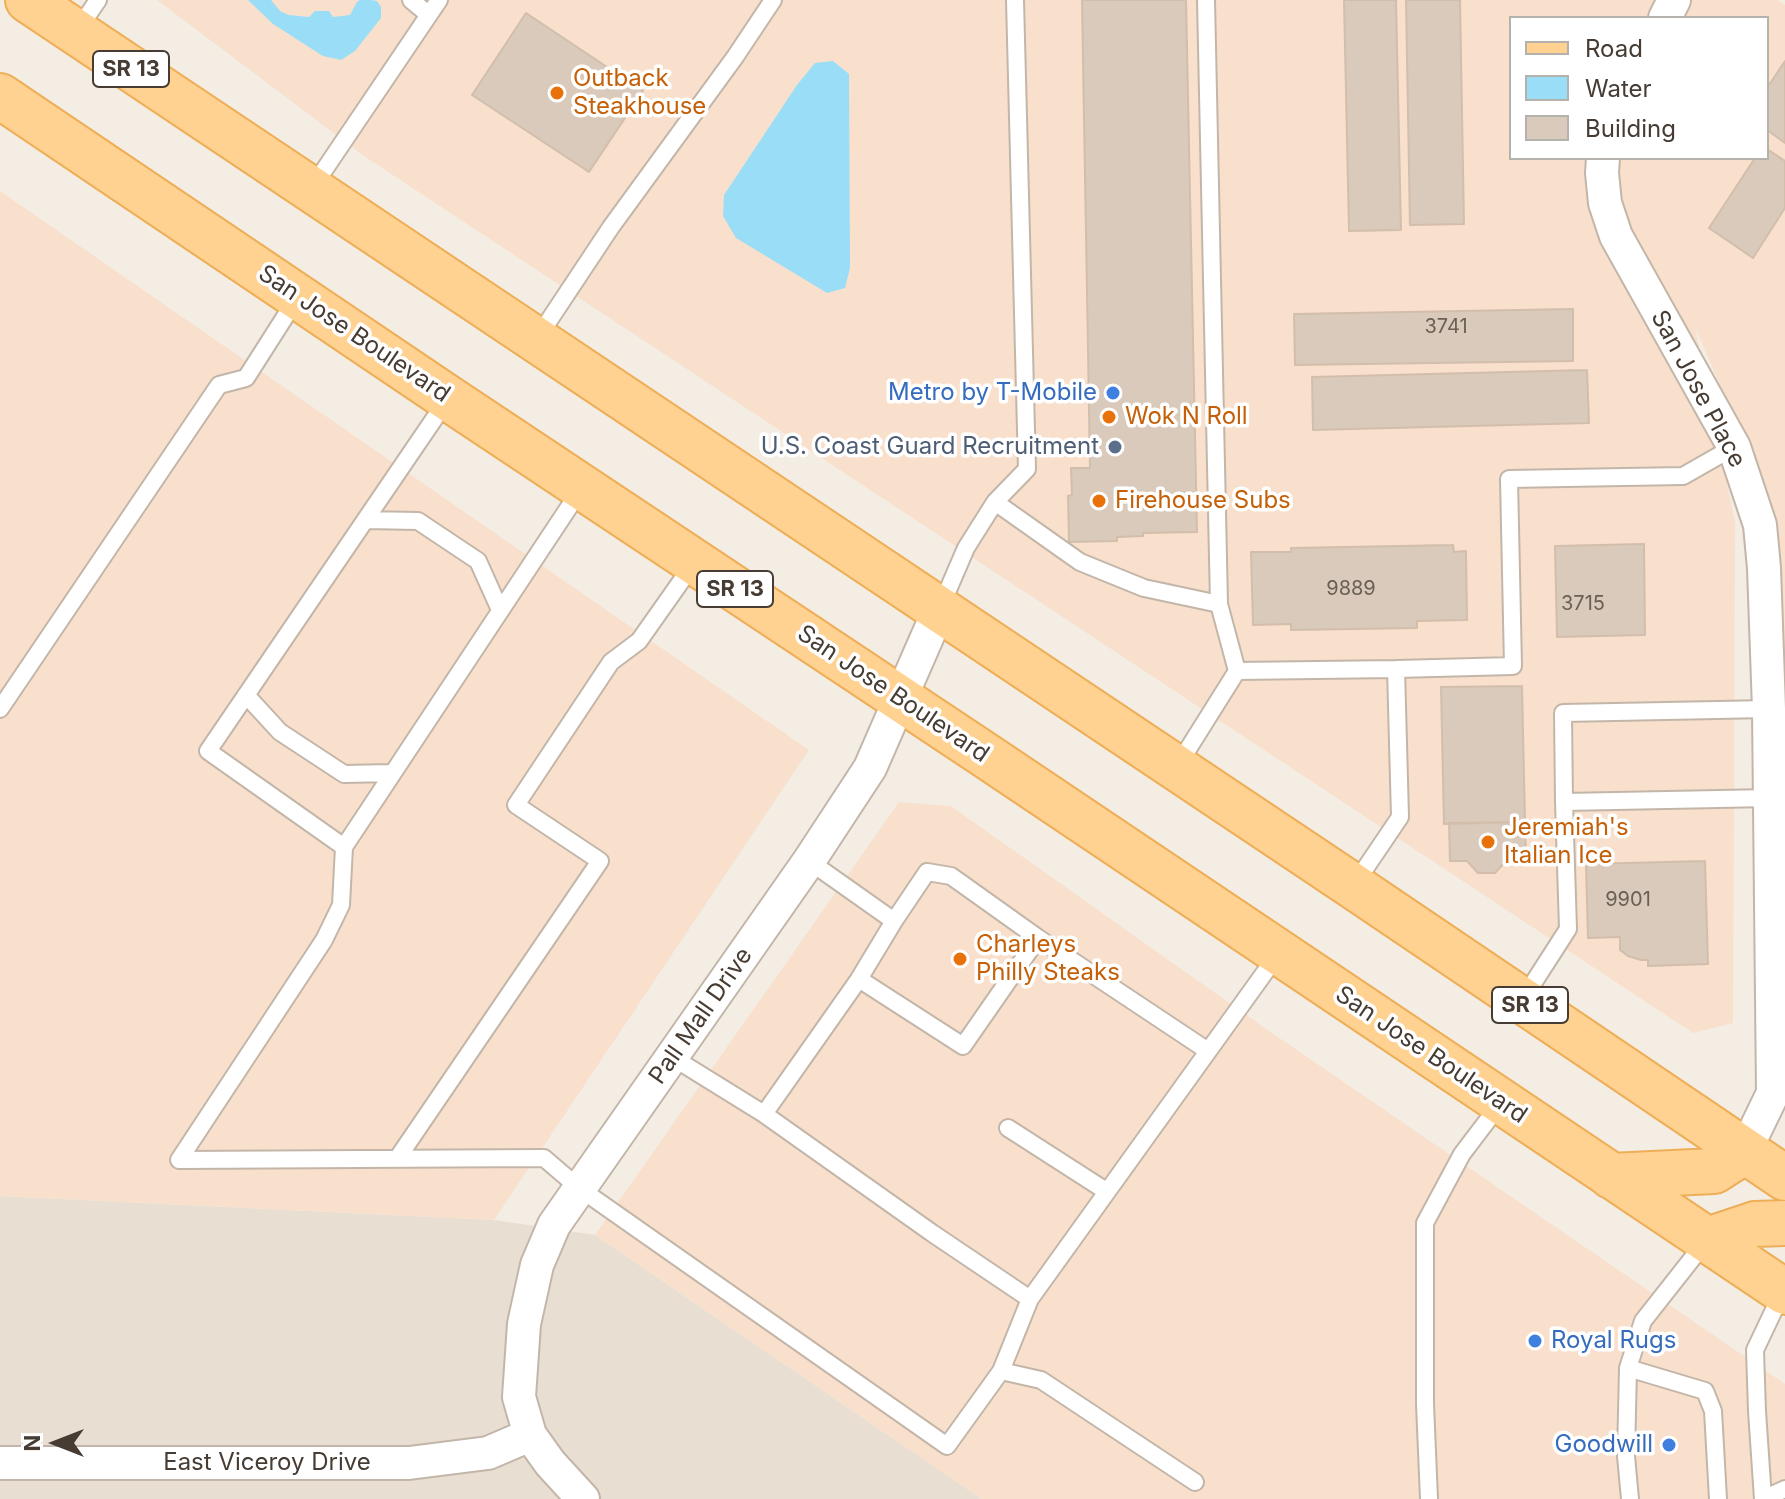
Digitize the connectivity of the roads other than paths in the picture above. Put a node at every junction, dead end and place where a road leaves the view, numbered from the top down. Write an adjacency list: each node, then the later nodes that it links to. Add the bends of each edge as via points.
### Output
1 (28, 0): 8 (main road, SR 13)
2 (411, 0): 7 (lane)
3 (439, 0): 7 (lane)
4 (773, 0): 13 (lane)
5 (1015, 0): 17 (lane, via 1027,469)
6 (1206, 0): 20 (lane)
7 (429, 15): 11 (lane)
8 (87, 16): 11 (main road, SR 13)
9 (1, 98): 12 (main road, San Jose Boulevard / SR 13)
10 (1603, 160): 15 (street, San Jose Place, via 1605,203 1616,236)
11 (311, 189): 13 (main road, SR 13)
12 (298, 297): 14 (main road, San Jose Boulevard / SR 13); 28 (lane, via 246,378 219,385)
13 (536, 341): 22 (main road, SR 13)
14 (448, 398): 16 (main road, San Jose Boulevard / SR 13); 18 (lane)
15 (1734, 447): 23 (street, San Jose Place, via 1760,525); 24 (lane, via 1683,476 1509,479 1513,666)
16 (582, 487): 19 (main road, San Jose Boulevard / SR 13); 21 (lane)
17 (995, 502): 20 (lane, via 1080,562 1144,588); 22 (lane, via 966,548)
18 (366, 520): 21 (lane, via 418,521 478,561); 26 (lane)
19 (695, 561): 27 (main road, San Jose Boulevard / SR 13); 49 (lane, via 639,641 611,662 516,805 600,861)
20 (1219, 604): 25 (lane)
21 (500, 610): 31 (lane)
22 (939, 610): 27 (street, Pall Mall Drive); 30 (main road, SR 13)
23 (1776, 655): 29 (street, San Jose Place)
24 (1396, 669): 25 (lane); 37 (lane, via 1400,817)
25 (1237, 671): 30 (lane)
26 (246, 695): 31 (lane, via 280,732 344,774); 35 (lane, via 208,751)
27 (900, 699): 36 (street, Pall Mall Drive, via 870,768); 40 (main road, San Jose Boulevard / SR 13)
28 (0, 709)
29 (1769, 709): 32 (street, San Jose Place); 33 (lane, via 1563,713)
30 (1175, 769): 37 (main road, SR 13)
31 (392, 773): 35 (lane)
32 (1770, 798): 33 (lane); 34 (street, San Jose Place)
33 (1564, 802): 42 (lane, via 1568,929)
34 (1778, 838): 48 (street, San Jose Place, via 1773,1093)
35 (344, 847): 49 (lane, via 341,905 324,940 179,1160)
36 (809, 861): 38 (lane); 44 (street, Pall Mall Drive)
37 (1353, 886): 42 (main road, SR 13)
38 (894, 921): 39 (lane, via 927,872 951,876); 41 (lane)
39 (1038, 938): 41 (lane, via 963,1046); 43 (lane)
40 (1279, 953): 43 (lane); 45 (main road, San Jose Boulevard / SR 13)
41 (859, 979): 46 (lane)
42 (1522, 1000): 48 (main road, SR 13)
43 (1208, 1051): 53 (lane)
44 (672, 1057): 46 (lane); 52 (street, Pall Mall Drive)
45 (1501, 1102): 50 (main road, San Jose Boulevard / SR 13); 65 (lane, via 1462,1154 1425,1223)
46 (764, 1114): 57 (lane)
47 (1008, 1128): 53 (lane)
48 (1745, 1151): 50 (main road, via 1714,1171); 51 (main road, SR 13)
49 (397, 1159): 52 (lane, via 544,1158)
50 (1611, 1176): 55 (main road, San Jose Boulevard / SR 13)
51 (1785, 1178)
52 (579, 1188): 59 (lane, via 947,1446); 60 (street, Pall Mall Drive, via 554,1225 537,1265 524,1324 519,1397)
53 (1106, 1191): 57 (lane)
54 (1785, 1223): 55 (main road, via 1755,1224)
55 (1707, 1240): 56 (main road, San Jose Boulevard / SR 13); 58 (lane, via 1643,1321)
56 (1784, 1292): 68 (lane, via 1755,1350)
57 (1030, 1299): 59 (lane)
58 (1628, 1368): 66 (lane); 67 (lane, via 1705,1391 1713,1411)
59 (1001, 1371): 62 (lane, via 1041,1380)
60 (530, 1435): 61 (street, East Viceroy Drive, via 488,1453 409,1463); 64 (street)
61 (0, 1463)
62 (1195, 1482)
63 (1785, 1489): 68 (lane)
64 (583, 1499)
65 (1429, 1499)
66 (1630, 1499)
67 (1718, 1499)
68 (1763, 1499)

